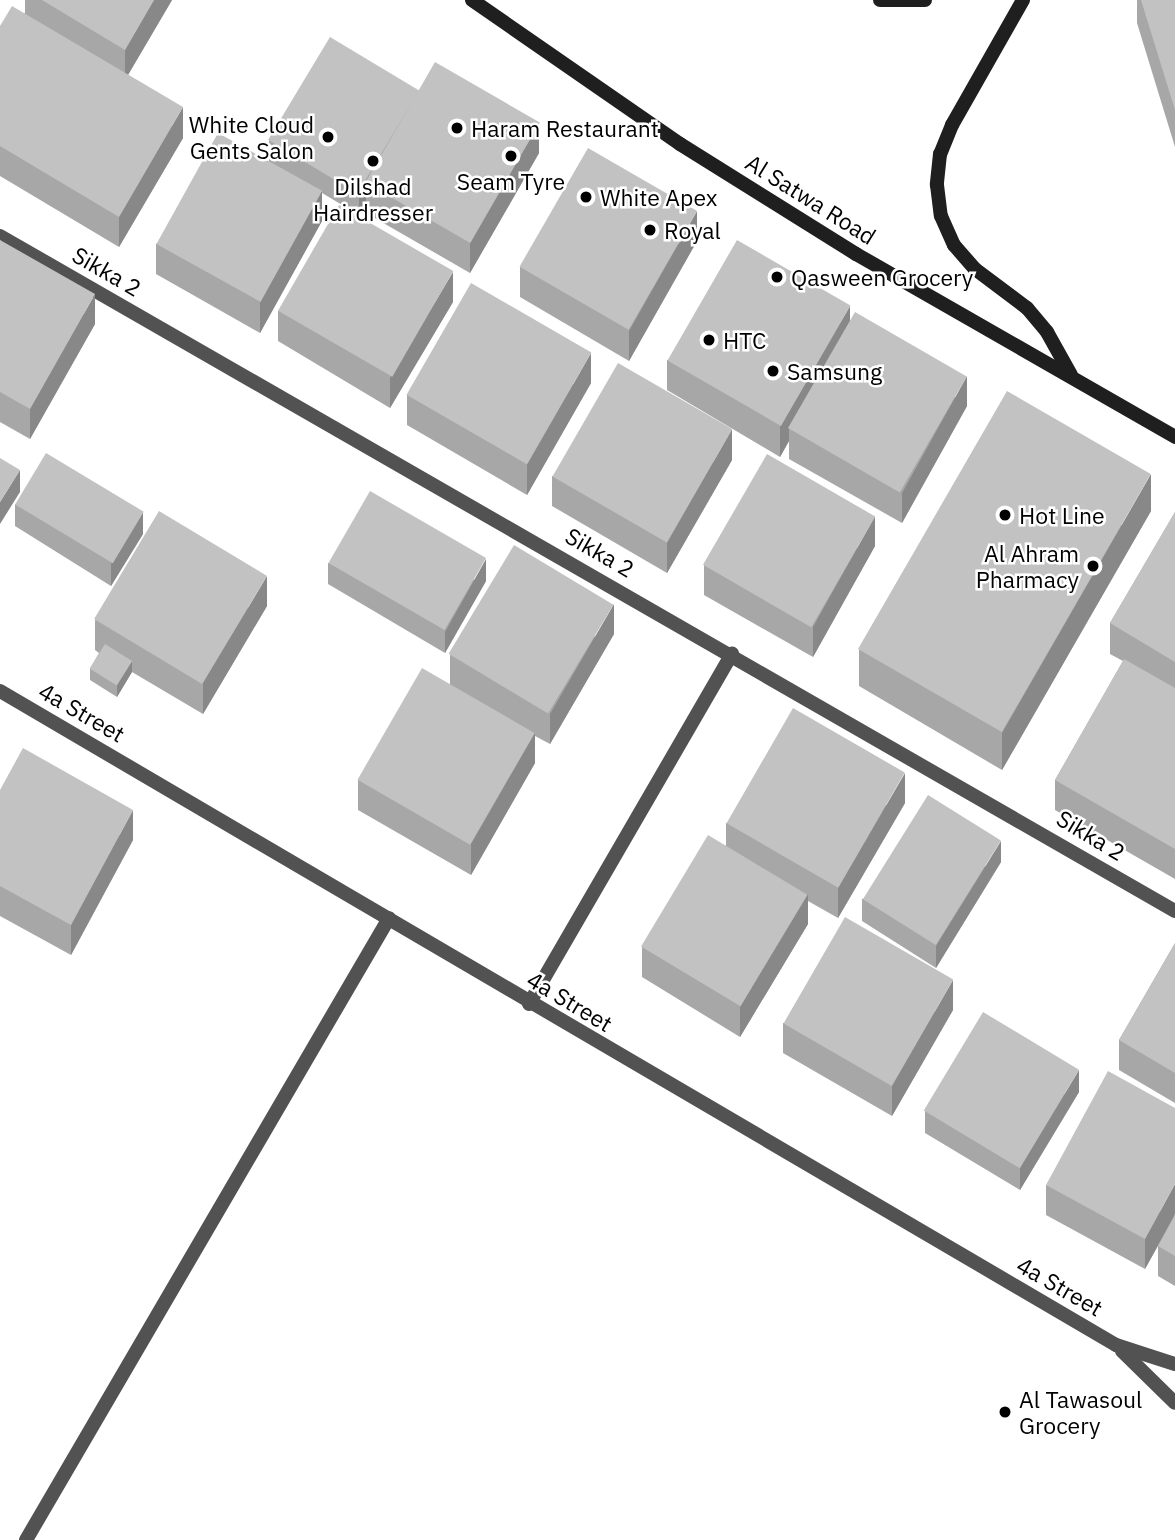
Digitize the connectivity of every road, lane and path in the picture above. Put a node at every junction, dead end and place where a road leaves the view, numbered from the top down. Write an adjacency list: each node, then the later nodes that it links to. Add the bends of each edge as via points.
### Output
1 (472, 0): 6 (main road, Al Satwa Road, via 680,144 856,254)
2 (880, 0): 3 (main road)
3 (925, 0)
4 (1023, 0): 6 (main road, via 952,125 940,154 937,185 941,216 954,245 975,269 1027,308 1047,331)
5 (0, 236): 8 (street, Sikka 2)
6 (1071, 376): 7 (main road, Al Satwa Road)
7 (1175, 437)
8 (732, 654): 10 (street, Sikka 2); 12 (street)
9 (1, 691): 11 (street, 4a Street)
10 (1175, 911)
11 (389, 918): 12 (street, 4a Street); 16 (street)
12 (529, 1004): 13 (street, 4a Street)
13 (1116, 1345): 14 (street, 4a Street); 15 (street, 4a Street)
14 (1175, 1364)
15 (1175, 1403)
16 (26, 1540)

